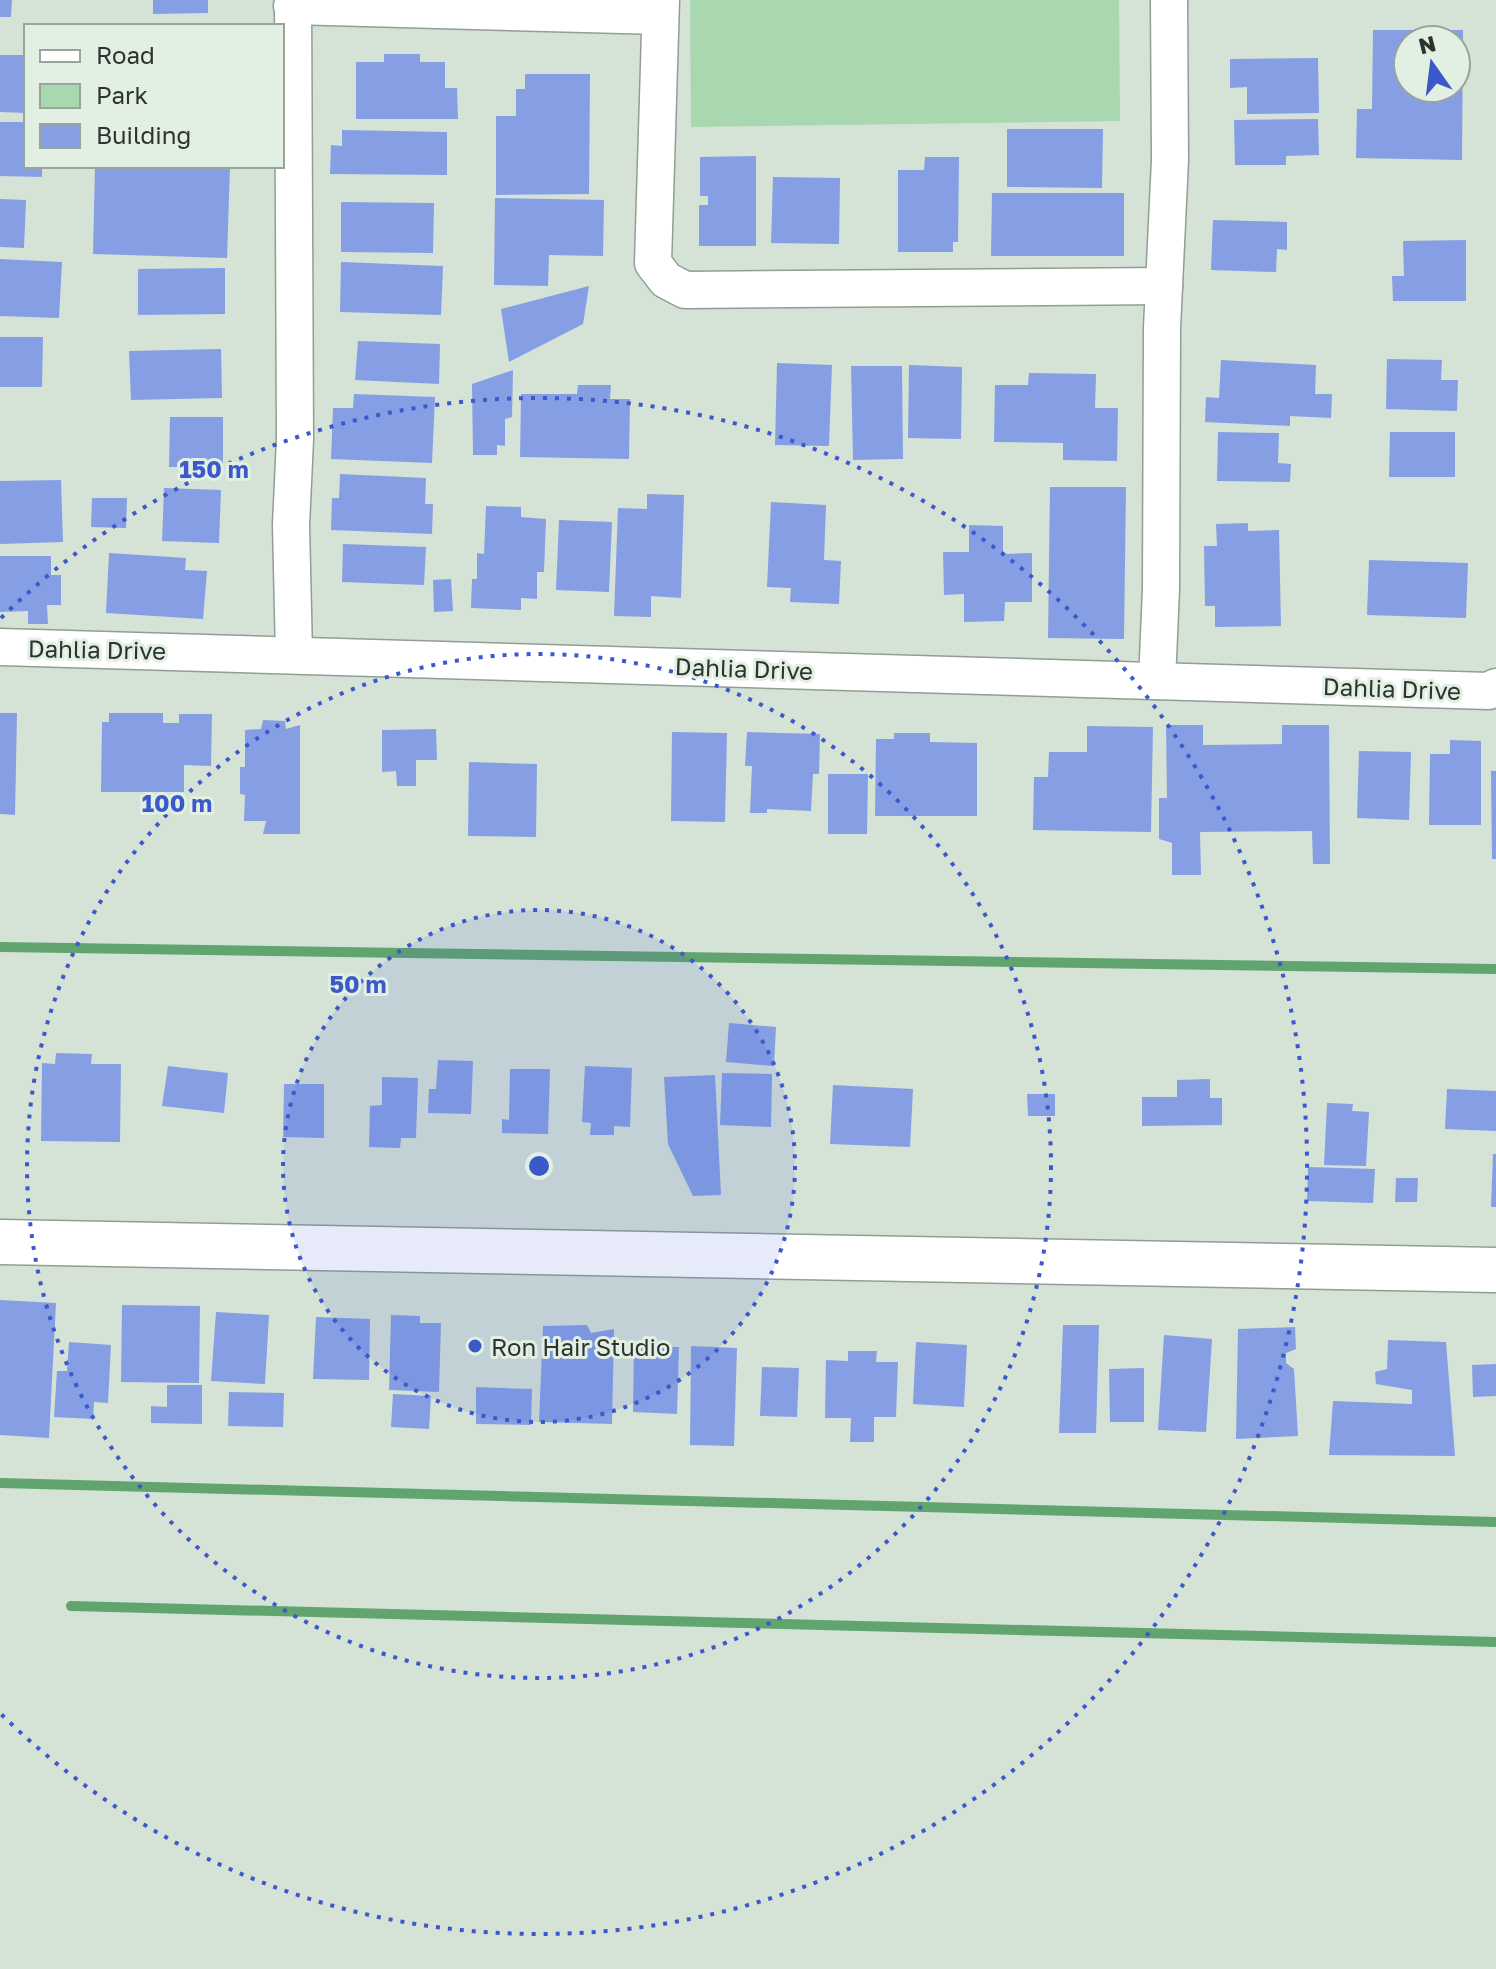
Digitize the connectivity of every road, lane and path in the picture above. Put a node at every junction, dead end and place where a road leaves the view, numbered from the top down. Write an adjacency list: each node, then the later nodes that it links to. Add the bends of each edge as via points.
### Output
1 (1169, 0): 4 (street)
2 (292, 3): 3 (street); 6 (street)
3 (660, 8): 4 (street, via 653,263 666,280 685,290)
4 (1164, 286): 7 (street)
5 (0, 647): 6 (street, Dahlia Drive)
6 (294, 654): 7 (street, Dahlia Drive)
7 (1157, 681): 8 (street, Dahlia Drive)
8 (1492, 689)
9 (0, 1242): 10 (main road)
10 (1496, 1270)

